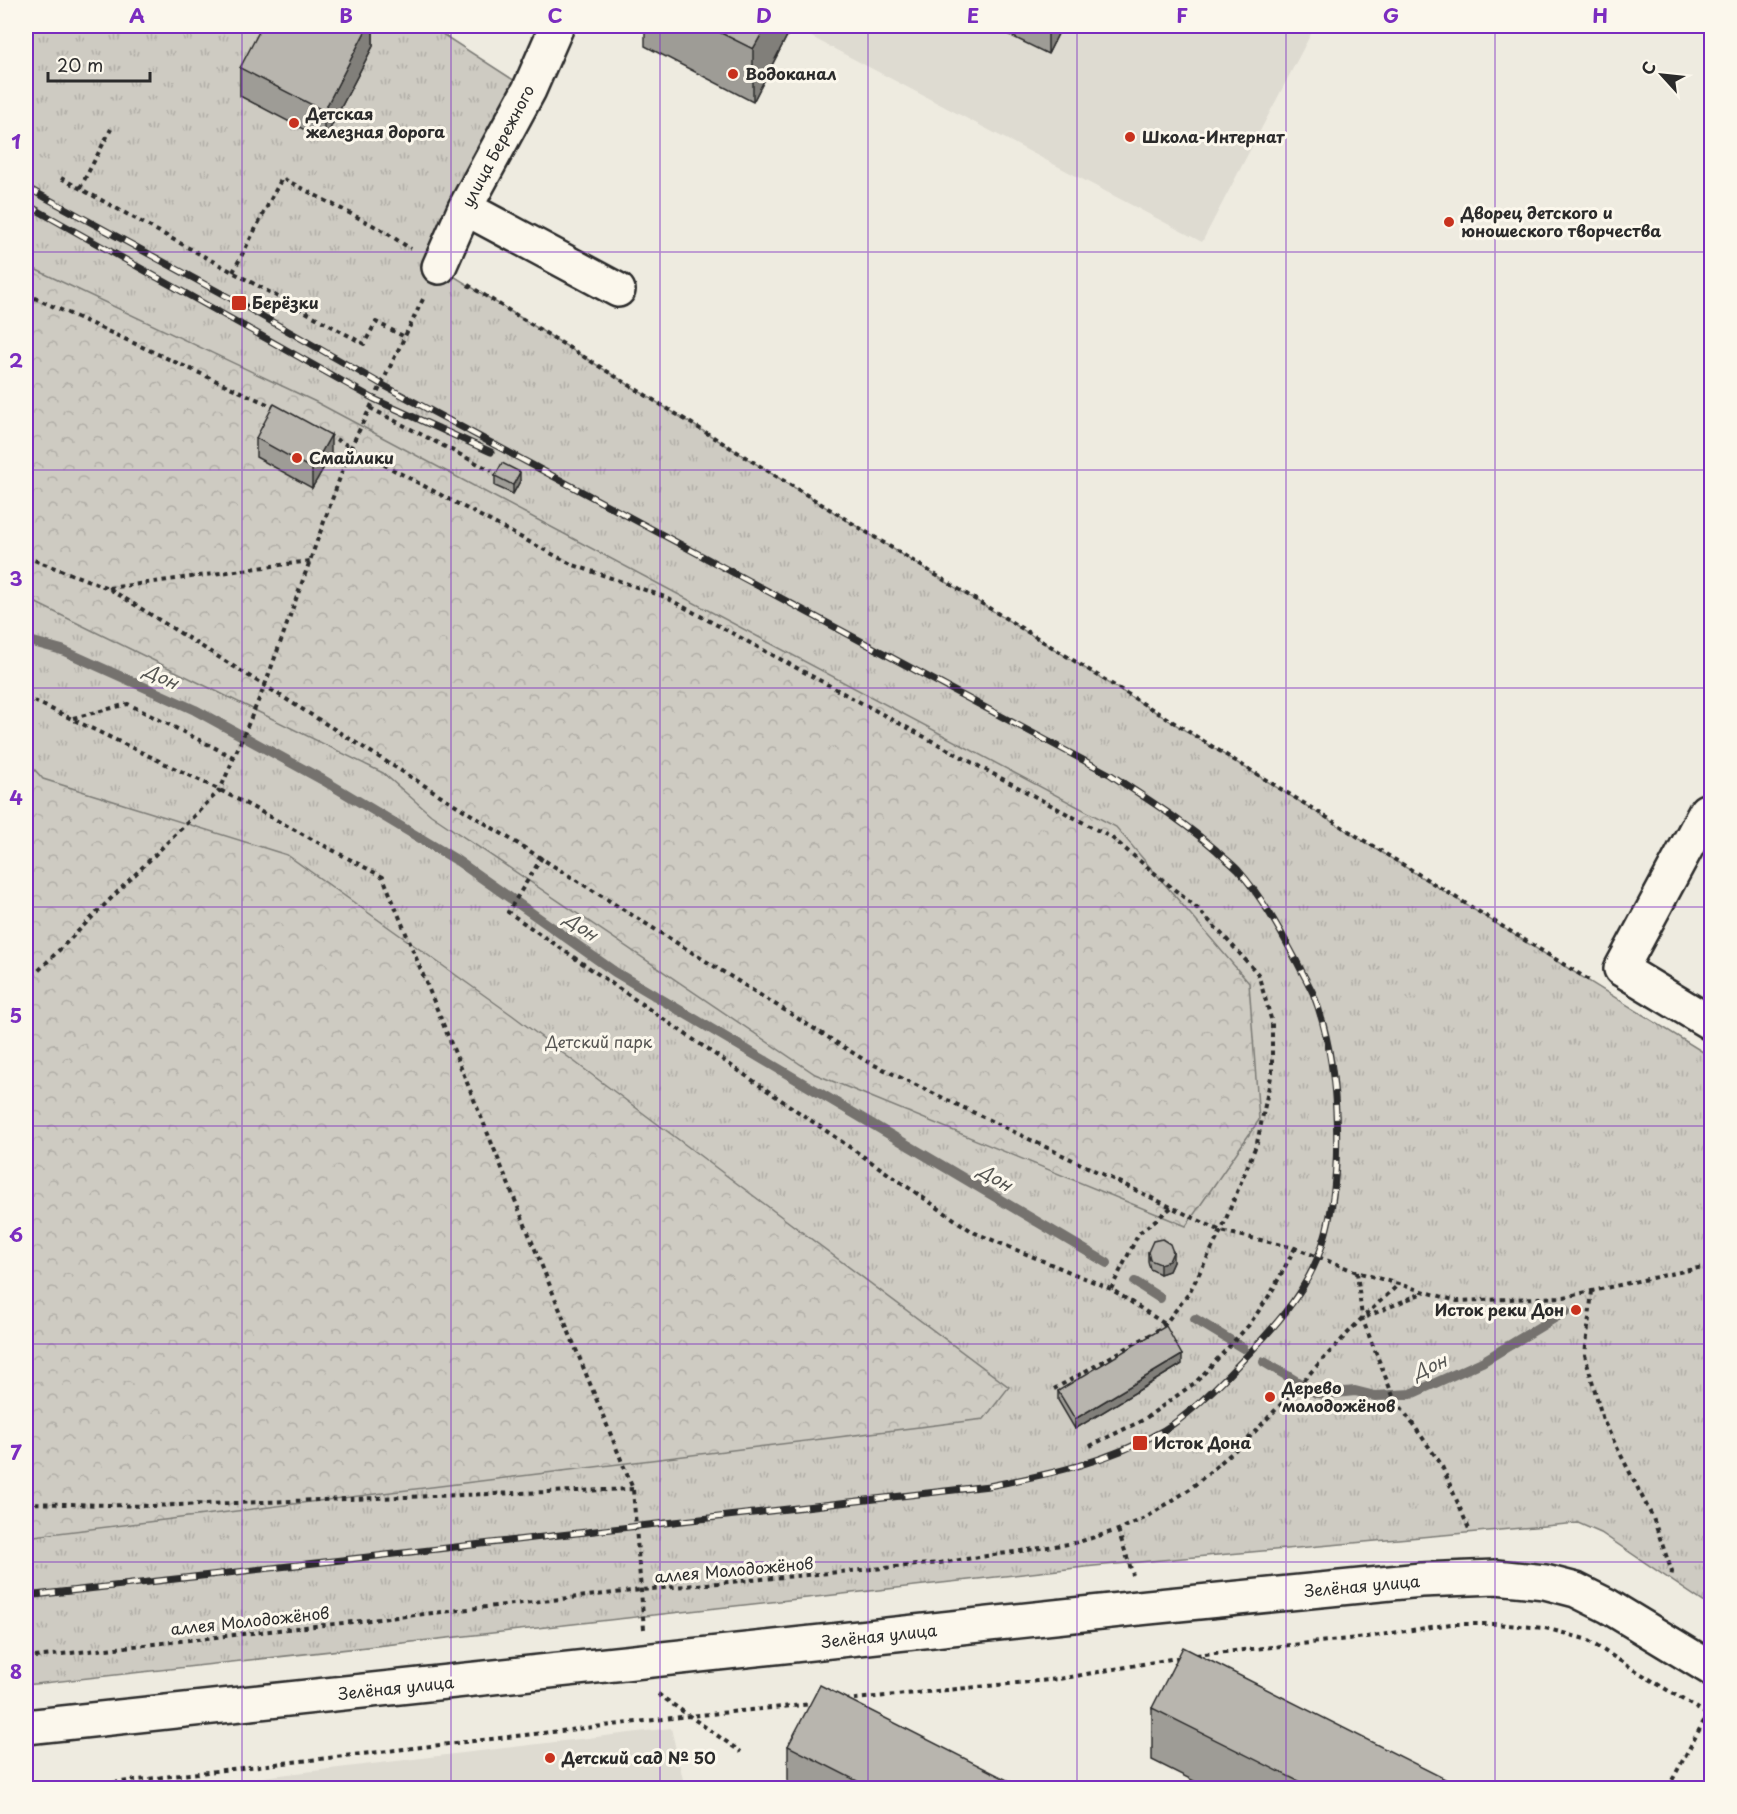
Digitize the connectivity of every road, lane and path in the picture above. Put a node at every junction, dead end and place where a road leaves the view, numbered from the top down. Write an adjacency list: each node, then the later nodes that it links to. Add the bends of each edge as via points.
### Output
1 (557, 26): 5 (street, улица Бережного, via 529,90)
2 (111, 129): 4 (path)
3 (61, 178): 4 (path)
4 (80, 188): 7 (path)
5 (465, 208): 6 (street, улица Бережного); 8 (street)
6 (439, 267): 7 (path, via 382,230 282,178); 10 (path); 26 (path)
7 (233, 272): 10 (path, via 364,344 375,322)
8 (618, 290)
9 (26, 294): 12 (path)
10 (405, 337): 11 (path)
11 (370, 408): 14 (path); 15 (path)
12 (285, 413)
13 (323, 432): 14 (path)
14 (351, 447): 17 (path); 31 (path, via 571,564 665,597 1102,832 1198,909 1258,974 1272,1022 1272,1072 1257,1143)
15 (492, 471)
16 (26, 557): 18 (path)
17 (310, 561): 18 (path); 19 (path)
18 (108, 588): 19 (path)
19 (265, 685): 22 (path); 25 (path)
20 (26, 697): 21 (path)
21 (71, 719): 22 (path, via 128,704); 23 (path)
22 (235, 758): 23 (path)
23 (220, 790): 27 (path); 42 (path, via 383,877)
24 (1706, 811): 28 (street, via 1621,969)
25 (542, 857): 29 (path, via 866,1061); 35 (path, via 508,912 974,1232)
26 (1589, 981)
27 (26, 983)
28 (1712, 1024)
29 (1172, 1207): 31 (path); 35 (path, via 1139,1233)
30 (1712, 1216): 37 (path, via 1707,1243 1712,1265)
31 (1221, 1231): 32 (path); 39 (path, via 1189,1293)
32 (1295, 1248): 33 (path); 41 (path, via 1249,1325 1196,1382 1143,1420)
33 (1357, 1272): 34 (path); 38 (path)
34 (1399, 1284): 36 (path); 38 (path, аллея Молодожёнов)
35 (1111, 1289): 39 (path)
36 (1426, 1292): 37 (path, via 1457,1301 1564,1297); 38 (path)
37 (1592, 1292): 46 (path, via 1585,1354 1603,1420 1653,1518)
38 (1362, 1318): 44 (path, via 1393,1396 1441,1464); 45 (path, аллея Молодожёнов, via 1248,1439 1190,1489 1147,1517)
39 (1165, 1324): 40 (path)
40 (1054, 1389)
41 (1090, 1446)
42 (633, 1489): 43 (path, via 149,1506); 47 (path)
43 (26, 1503)
44 (1469, 1529)
45 (1118, 1530): 47 (path, аллея Молодожёнов, via 1075,1543 939,1563); 48 (path)
46 (1671, 1578)
47 (641, 1590): 49 (path, аллея Молодожёнов); 50 (path)
48 (1143, 1607): 50 (street, Зелёная улица); 51 (street, Зелёная улица, via 1421,1580 1522,1578 1576,1590)
49 (26, 1658)
50 (646, 1661): 56 (path, via 648,1687); 57 (street, Зелёная улица)
51 (1712, 1669)
52 (837, 1701): 55 (path, via 1059,1679 1169,1658 1451,1624 1495,1624 1545,1628 1585,1639)
53 (813, 1704): 56 (path)
54 (1712, 1706): 55 (path)
55 (1706, 1714): 60 (path)
56 (689, 1716): 58 (path); 59 (path)
57 (26, 1727)
58 (741, 1752)
59 (69, 1788)
60 (1668, 1788)

